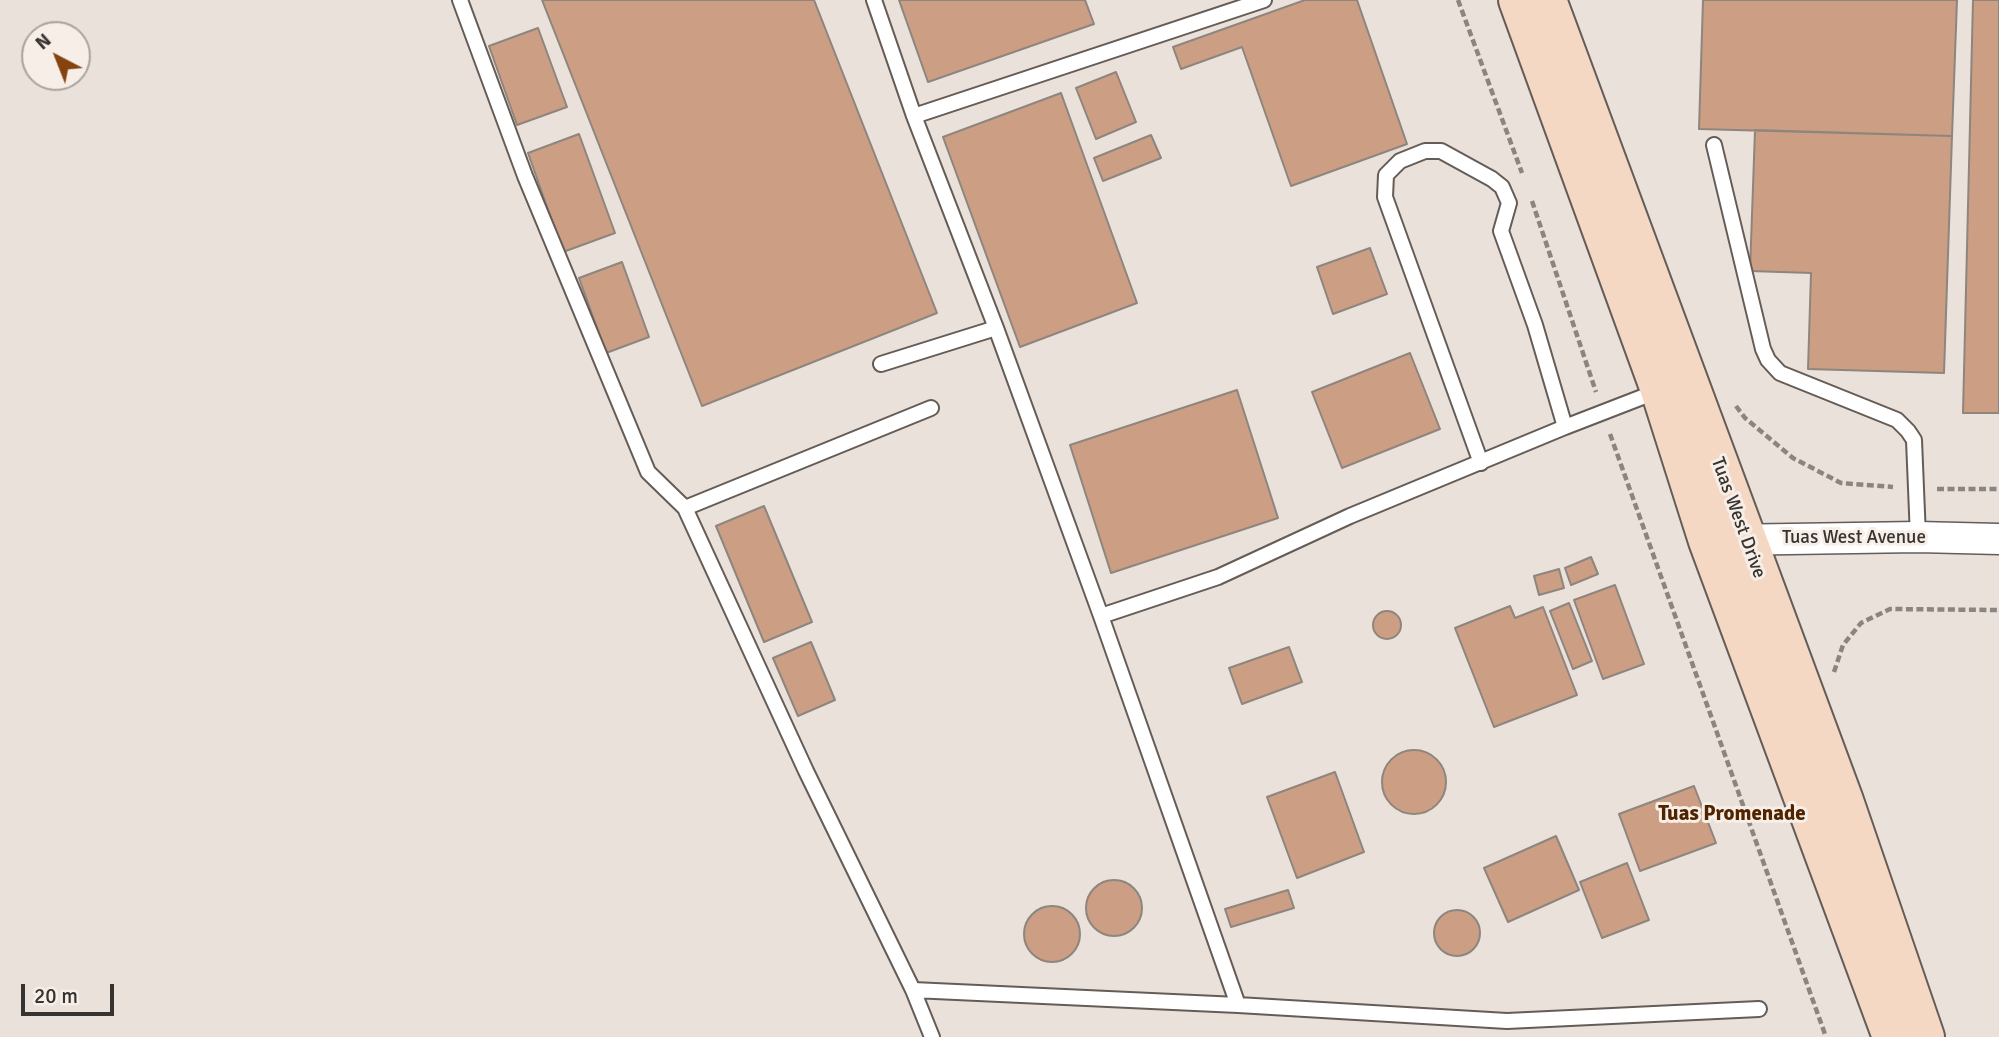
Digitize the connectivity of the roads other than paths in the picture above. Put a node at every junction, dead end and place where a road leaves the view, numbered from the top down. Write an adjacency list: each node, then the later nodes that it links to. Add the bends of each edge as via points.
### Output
1 (460, 0): 14 (lane, via 525,176 648,472)
2 (874, 0): 6 (lane)
3 (1264, 0): 6 (lane)
4 (1518, 0): 10 (main road, Tuas West Drive)
5 (1547, 0): 10 (main road, Tuas West Drive)
6 (914, 116): 8 (lane)
7 (1714, 145): 15 (lane, via 1768,360 1780,373 1897,420 1908,431 1914,440)
8 (996, 328): 9 (lane); 19 (lane)
9 (881, 364)
10 (1674, 385): 12 (lane); 16 (main road, Tuas West Drive); 18 (main road, Tuas West Drive)
11 (931, 408): 14 (lane)
12 (1565, 426): 13 (lane); 13 (lane, via 1501,231 1509,203 1502,187 1441,151 1425,151 1400,161 1386,175 1385,197)
13 (1481, 463): 19 (lane, via 1218,577)
14 (685, 508): 20 (lane)
15 (1918, 537): 16 (street, Tuas West Avenue); 17 (street, Tuas West Avenue)
16 (1746, 538): 18 (street, Tuas West Avenue); 24 (main road, Tuas West Drive, via 1843,798)
17 (1999, 539)
18 (1708, 541): 24 (main road, Tuas West Drive)
19 (1101, 616): 21 (lane)
20 (913, 990): 21 (lane); 23 (lane)
21 (1238, 1005): 22 (lane, via 1507,1021)
22 (1759, 1009)
23 (930, 1030)
24 (1908, 1035)

